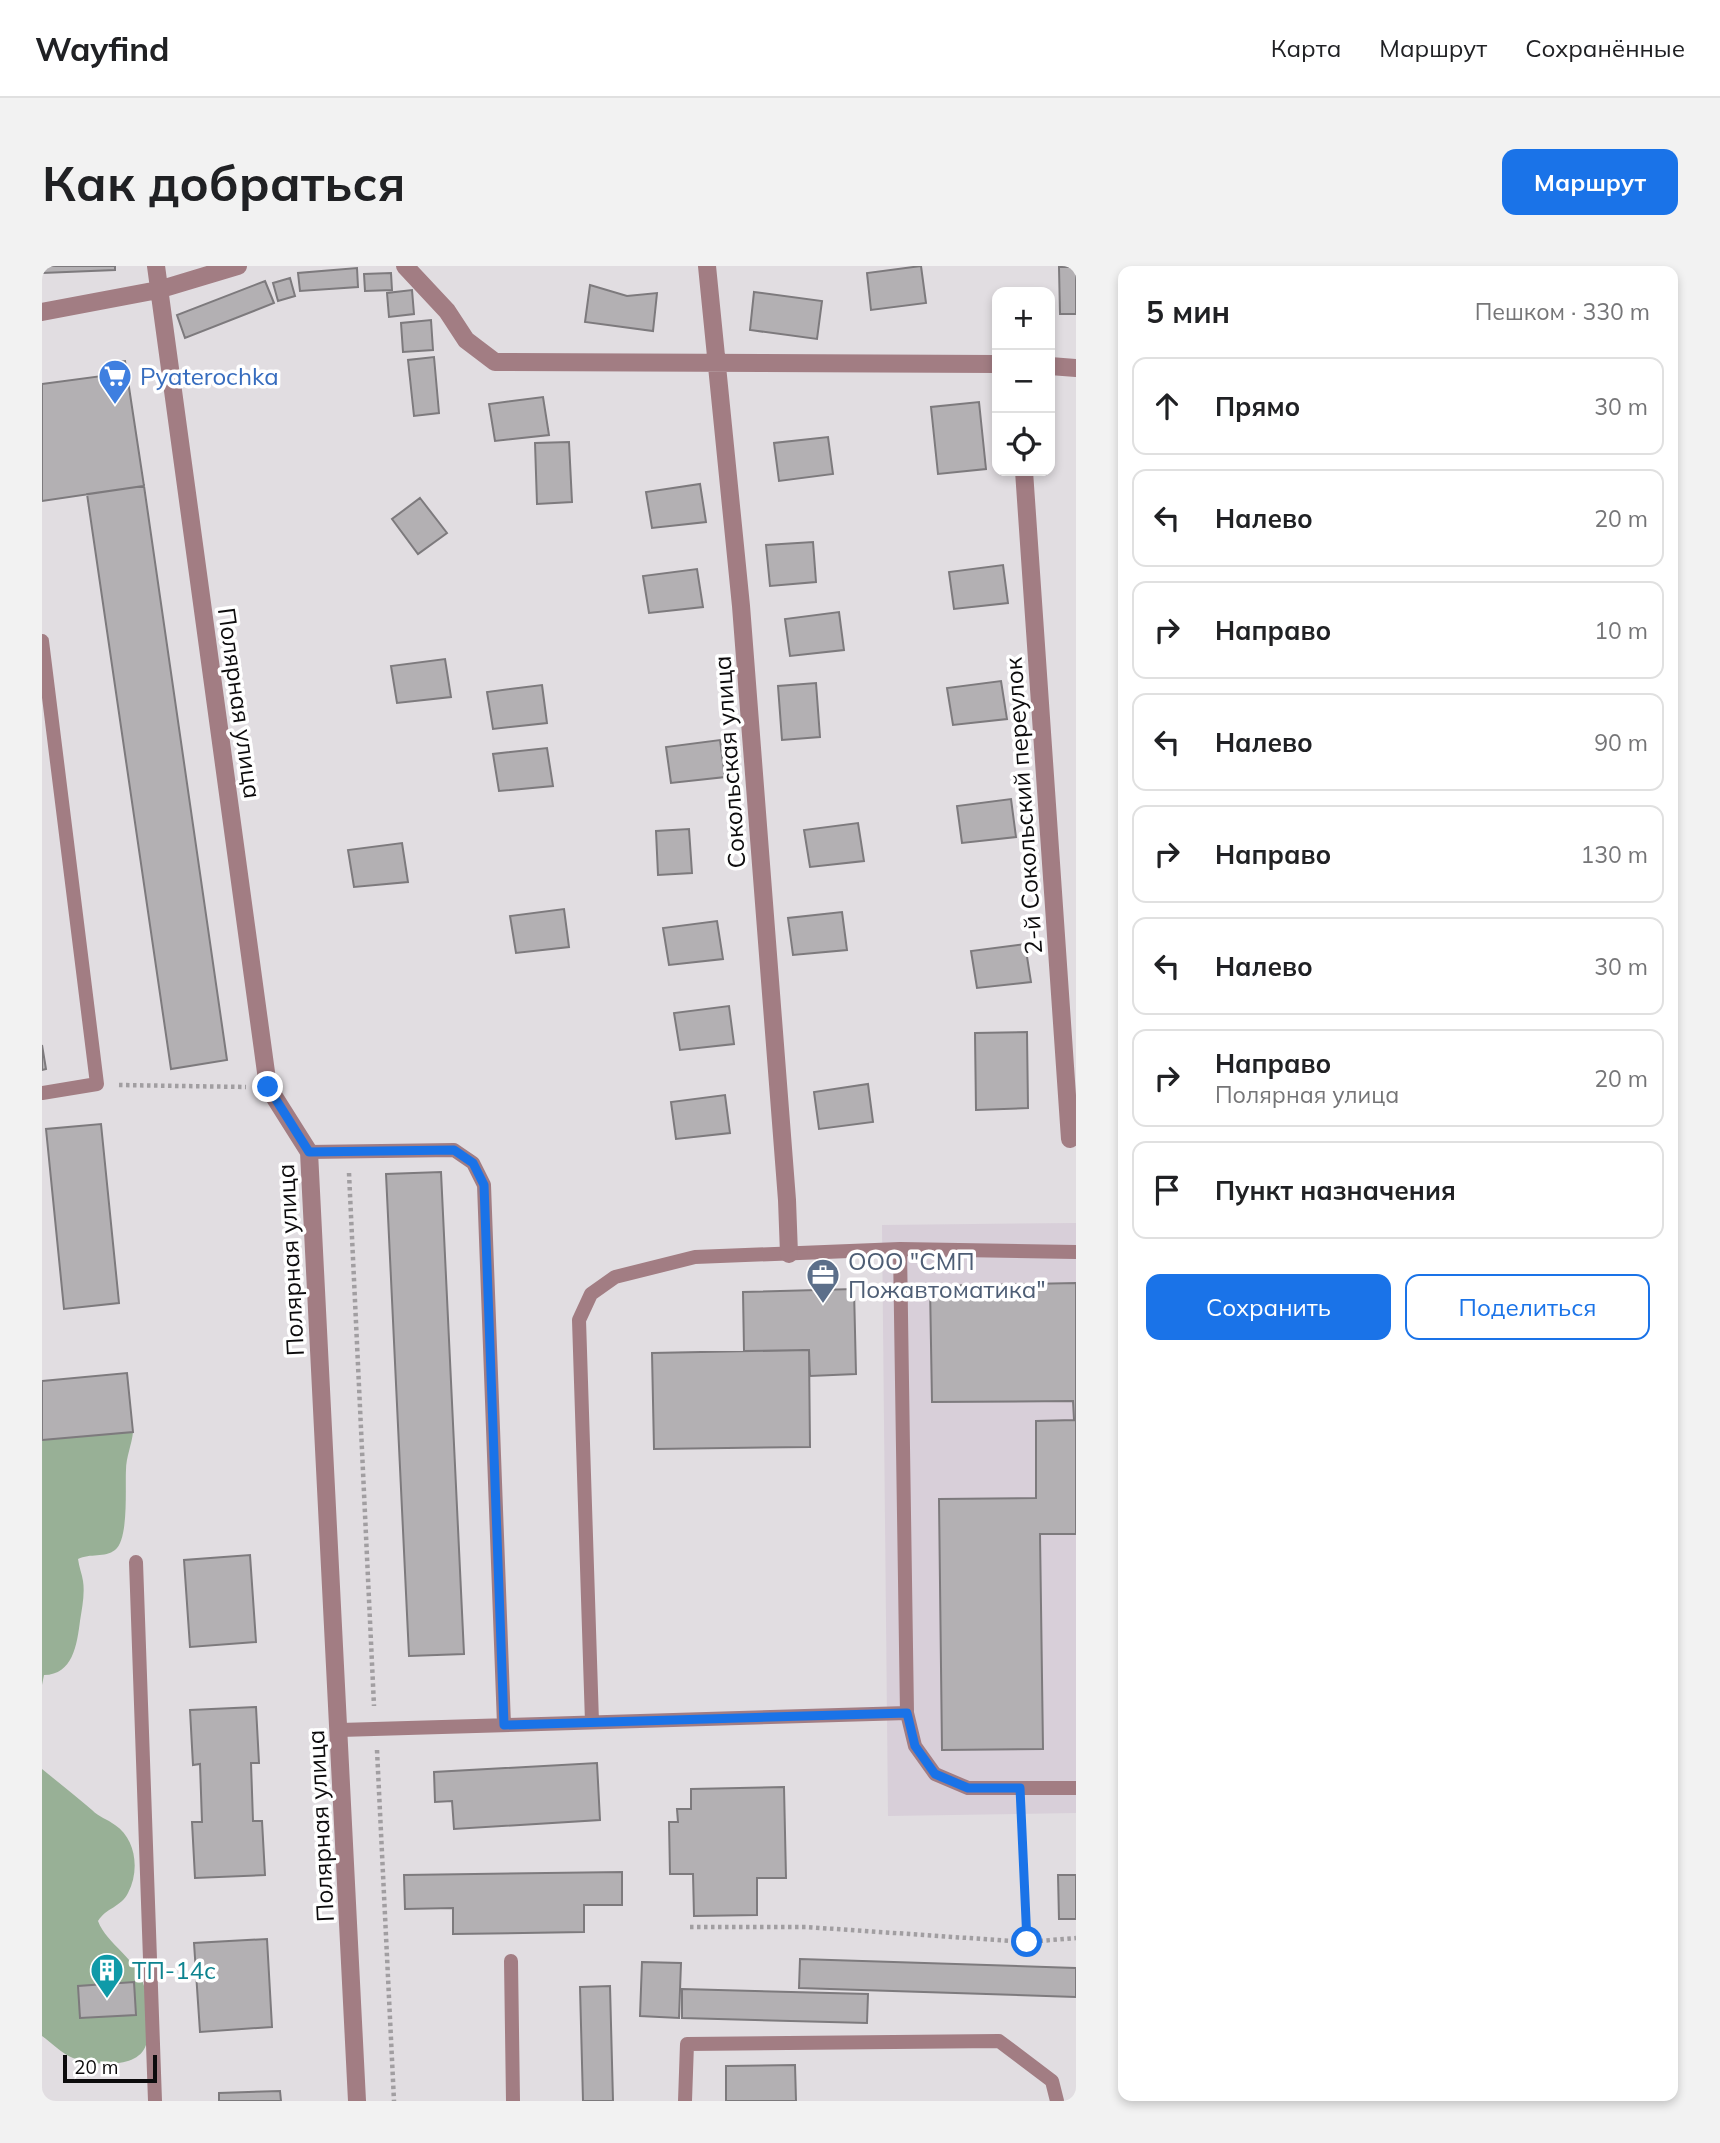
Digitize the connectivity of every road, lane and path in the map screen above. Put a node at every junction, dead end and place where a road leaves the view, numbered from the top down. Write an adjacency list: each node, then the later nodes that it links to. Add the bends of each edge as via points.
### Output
1 (156, 266): 5 (street, Полярная улица)
2 (238, 266): 5 (street)
3 (405, 266): 7 (street, via 447,311 466,340 495,362)
4 (707, 266): 7 (street, Сокольская улица)
5 (158, 290): 6 (street); 14 (street, Полярная улица)
6 (42, 312)
7 (717, 363): 8 (street); 21 (street, Сокольская улица, via 742,620)
8 (992, 364)
9 (1055, 366): 10 (street)
10 (1076, 368)
11 (1024, 476): 16 (street, 2-й Сокольский переулок)
12 (42, 641): 13 (lane)
13 (97, 1084): 14 (path); 15 (lane)
14 (268, 1087): 18 (street, Полярная улица)
15 (42, 1093)
16 (1070, 1139)
17 (348, 1151): 18 (lane); 25 (lane, via 454,1150 473,1163 484,1185); 26 (path)
18 (309, 1152): 27 (street, Полярная улица)
19 (900, 1249): 20 (lane); 21 (lane); 23 (lane)
20 (1076, 1252)
21 (789, 1254): 24 (lane, via 695,1257 615,1277 591,1294 579,1320)
22 (136, 1562): 34 (lane)
23 (907, 1713): 24 (lane); 28 (lane, via 915,1746 935,1774 968,1788)
24 (592, 1722): 25 (lane)
25 (504, 1725): 26 (lane)
26 (376, 1729): 27 (lane); 36 (path)
27 (340, 1730): 35 (street, Полярная улица)
28 (1020, 1788): 29 (lane); 32 (path)
29 (1076, 1788)
30 (690, 1927): 32 (path, via 806,1927)
31 (1076, 1938): 32 (path)
32 (1027, 1942)
33 (511, 1961): 37 (lane)
34 (155, 2101)
35 (357, 2101)
36 (394, 2101)
37 (513, 2101)
38 (685, 2101): 39 (lane, via 687,2044 986,2041 999,2041 1052,2081)
39 (1057, 2101)

